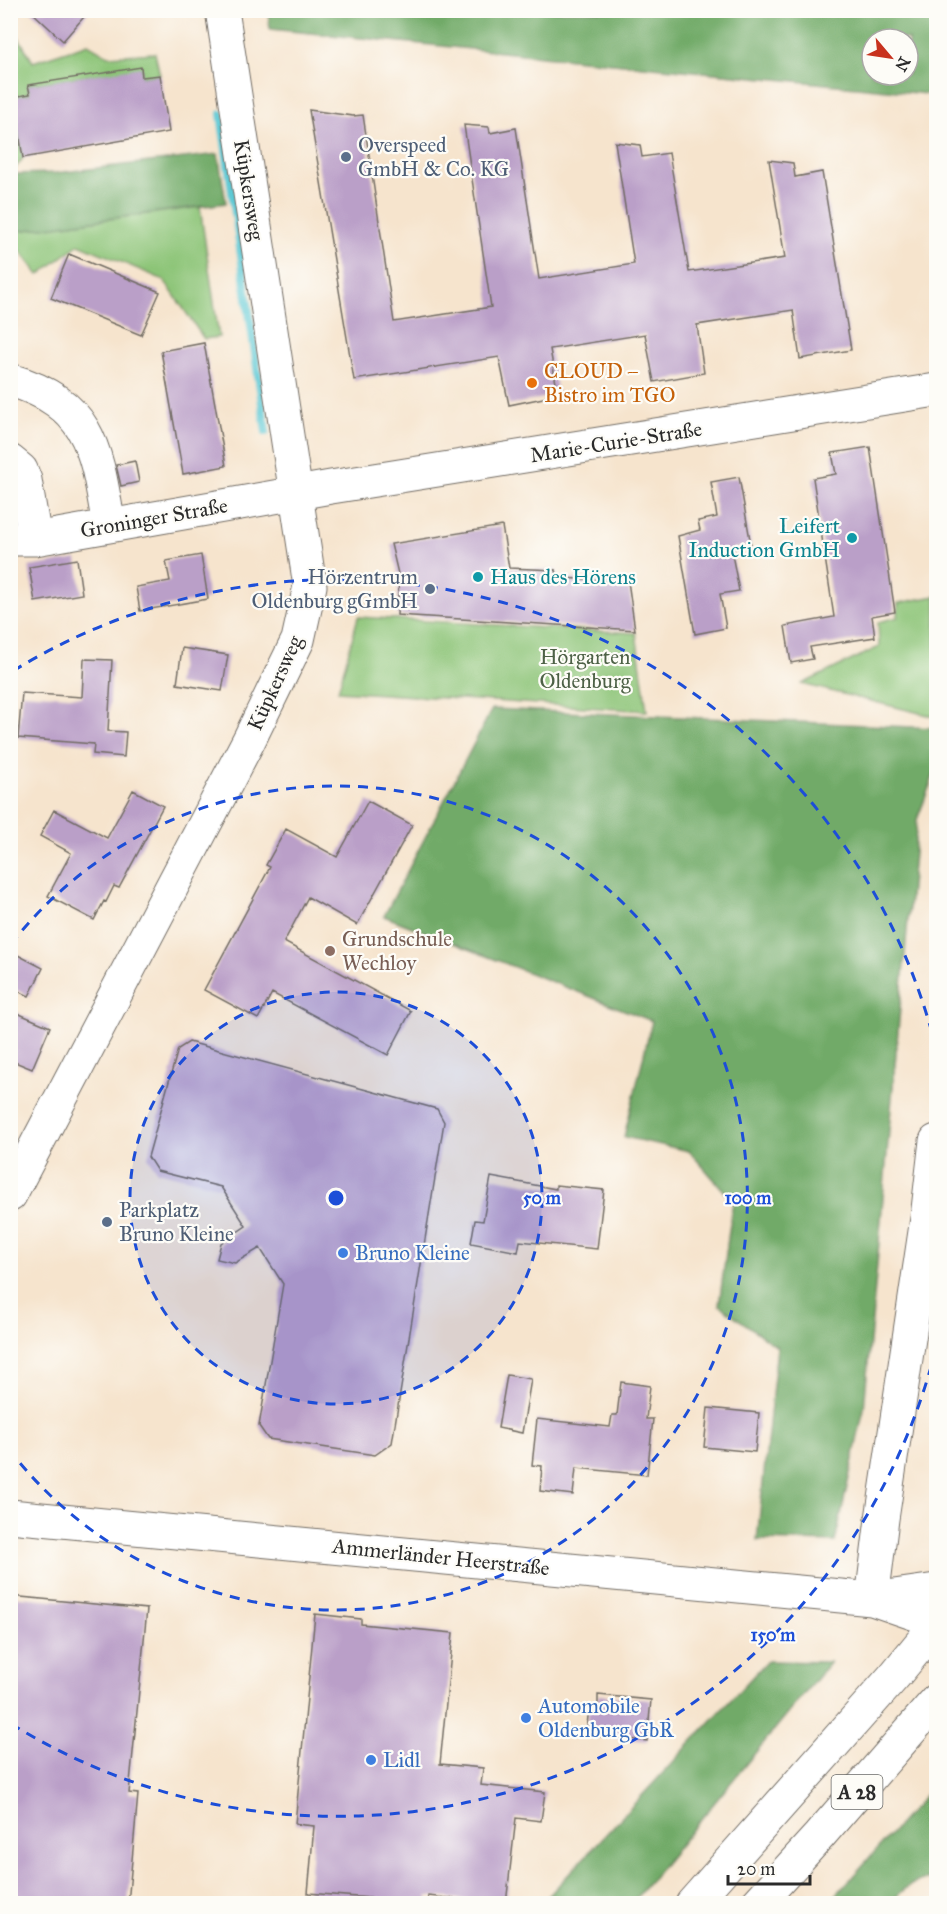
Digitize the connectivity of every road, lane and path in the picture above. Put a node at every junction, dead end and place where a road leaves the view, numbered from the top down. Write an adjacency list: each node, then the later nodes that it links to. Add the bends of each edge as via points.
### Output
1 (222, 10): 5 (main road, Küpkersweg)
2 (10, 380): 6 (main road, via 51,396 83,429 96,455)
3 (936, 390): 5 (main road, Marie-Curie-Straße)
4 (10, 461): 7 (main road, via 21,470 25,480)
5 (296, 493): 6 (main road, Groninger Straße); 9 (main road, Küpkersweg, via 310,586 298,640)
6 (109, 526): 7 (main road, Groninger Straße)
7 (23, 539)
8 (936, 1141): 12 (main road)
9 (10, 1195)
10 (10, 1516): 12 (main road, Ammerländer Heerstraße)
11 (936, 1590): 12 (main road, Ammerländer Heerstraße)
12 (872, 1599): 13 (main road, Ammerländer Heerstraße)
13 (936, 1623): 16 (main road, A 28, via 895,1675)
14 (936, 1701): 15 (main road, A 28)
15 (819, 1836): 17 (main road, A 28); 18 (main road)
16 (692, 1904)
17 (757, 1904)
18 (785, 1904)

